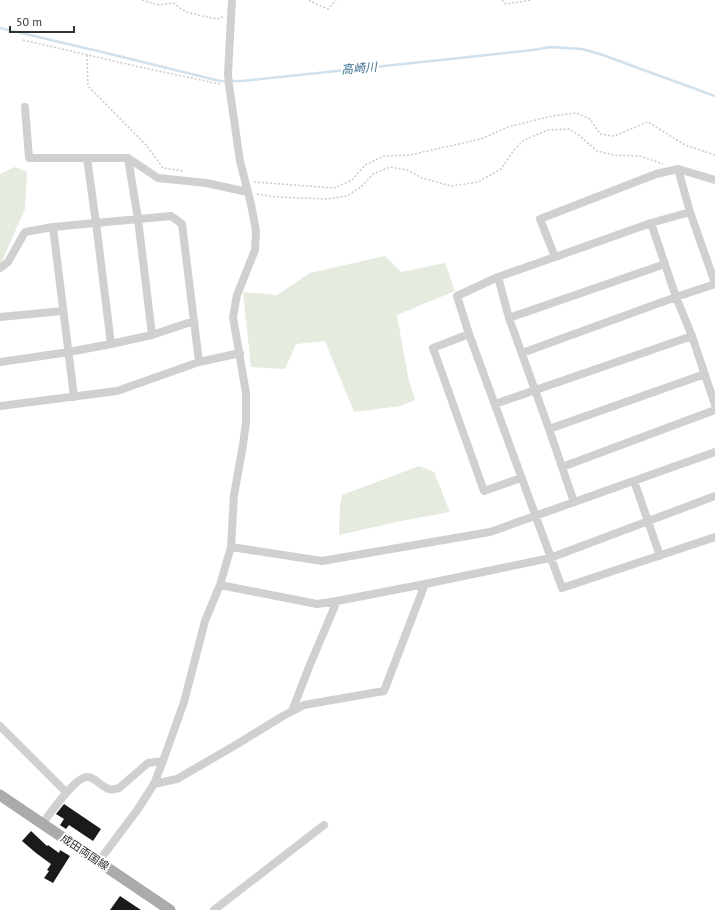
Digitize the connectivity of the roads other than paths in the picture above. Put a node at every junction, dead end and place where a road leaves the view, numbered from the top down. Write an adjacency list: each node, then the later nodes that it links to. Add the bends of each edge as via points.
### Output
1 (232, 0): 7 (street, via 228,74 240,161)
2 (25, 107): 3 (street, via 29,158)
3 (87, 158): 4 (street); 10 (street)
4 (128, 158): 7 (street, via 158,178 206,183); 9 (street)
5 (678, 169): 6 (street); 8 (street); 13 (street, via 656,174 540,219)
6 (715, 180)
7 (248, 192): 28 (street, via 256,230 255,250 237,294 233,317)
8 (690, 212): 11 (street); 17 (street)
9 (138, 219): 10 (street); 22 (street, via 171,216 182,224); 24 (street)
10 (96, 223): 12 (street); 26 (street)
11 (651, 223): 13 (street); 14 (street)
12 (53, 227): 15 (street, via 25,232 8,262); 19 (street)
13 (555, 257): 16 (street)
14 (665, 264): 18 (street); 21 (street)
15 (0, 268)
16 (498, 277): 21 (street); 23 (street, via 457,296)
17 (715, 283): 18 (street)
18 (676, 297): 25 (street); 29 (street)
19 (63, 311): 20 (street); 27 (street)
20 (0, 318)
21 (509, 318): 29 (street)
22 (194, 321): 24 (street); 31 (street)
23 (469, 334): 35 (street); 42 (street, via 433,348 481,483 484,490)
24 (152, 335): 26 (street)
25 (692, 336): 32 (street); 33 (street)
26 (111, 344): 27 (street)
27 (69, 352): 30 (street); 34 (street)
28 (240, 353): 31 (street); 49 (street, via 246,393 246,422 234,495)
29 (522, 353): 33 (street)
30 (0, 362)
31 (199, 362): 34 (street, via 117,391)
32 (705, 374): 36 (street); 39 (street)
33 (536, 391): 35 (street); 39 (street)
34 (74, 397): 37 (street)
35 (495, 404): 42 (street)
36 (715, 405)
37 (0, 406)
38 (715, 410): 41 (street)
39 (549, 429): 41 (street)
40 (715, 452): 43 (street)
41 (562, 466): 45 (street)
42 (521, 478): 46 (street)
43 (634, 481): 45 (street); 47 (street)
44 (715, 496): 47 (street)
45 (574, 502): 46 (street)
46 (535, 516): 49 (street, via 490,532 322,561); 51 (street)
47 (647, 521): 50 (street); 51 (street)
48 (715, 537): 50 (street)
49 (231, 547): 53 (street)
50 (660, 556): 51 (street, via 562,588)
51 (550, 558): 52 (street)
52 (425, 584): 54 (street); 55 (street, via 384,691 304,705)
53 (220, 585): 54 (street, via 317,604); 57 (street, via 205,620 184,702)
54 (338, 601): 55 (street)
55 (292, 711): 58 (street, via 177,779)
56 (0, 726): 59 (street)
57 (163, 761): 58 (street); 59 (street, via 148,763 114,790 83,777)
58 (154, 784): 63 (street)
59 (66, 792): 61 (street)
60 (0, 795): 61 (main road, 成田両国線)
61 (42, 824): 63 (main road, 成田両国線)
62 (324, 825): 65 (street)
63 (99, 862): 64 (main road, 成田両国線)
64 (170, 910)
65 (214, 910)

